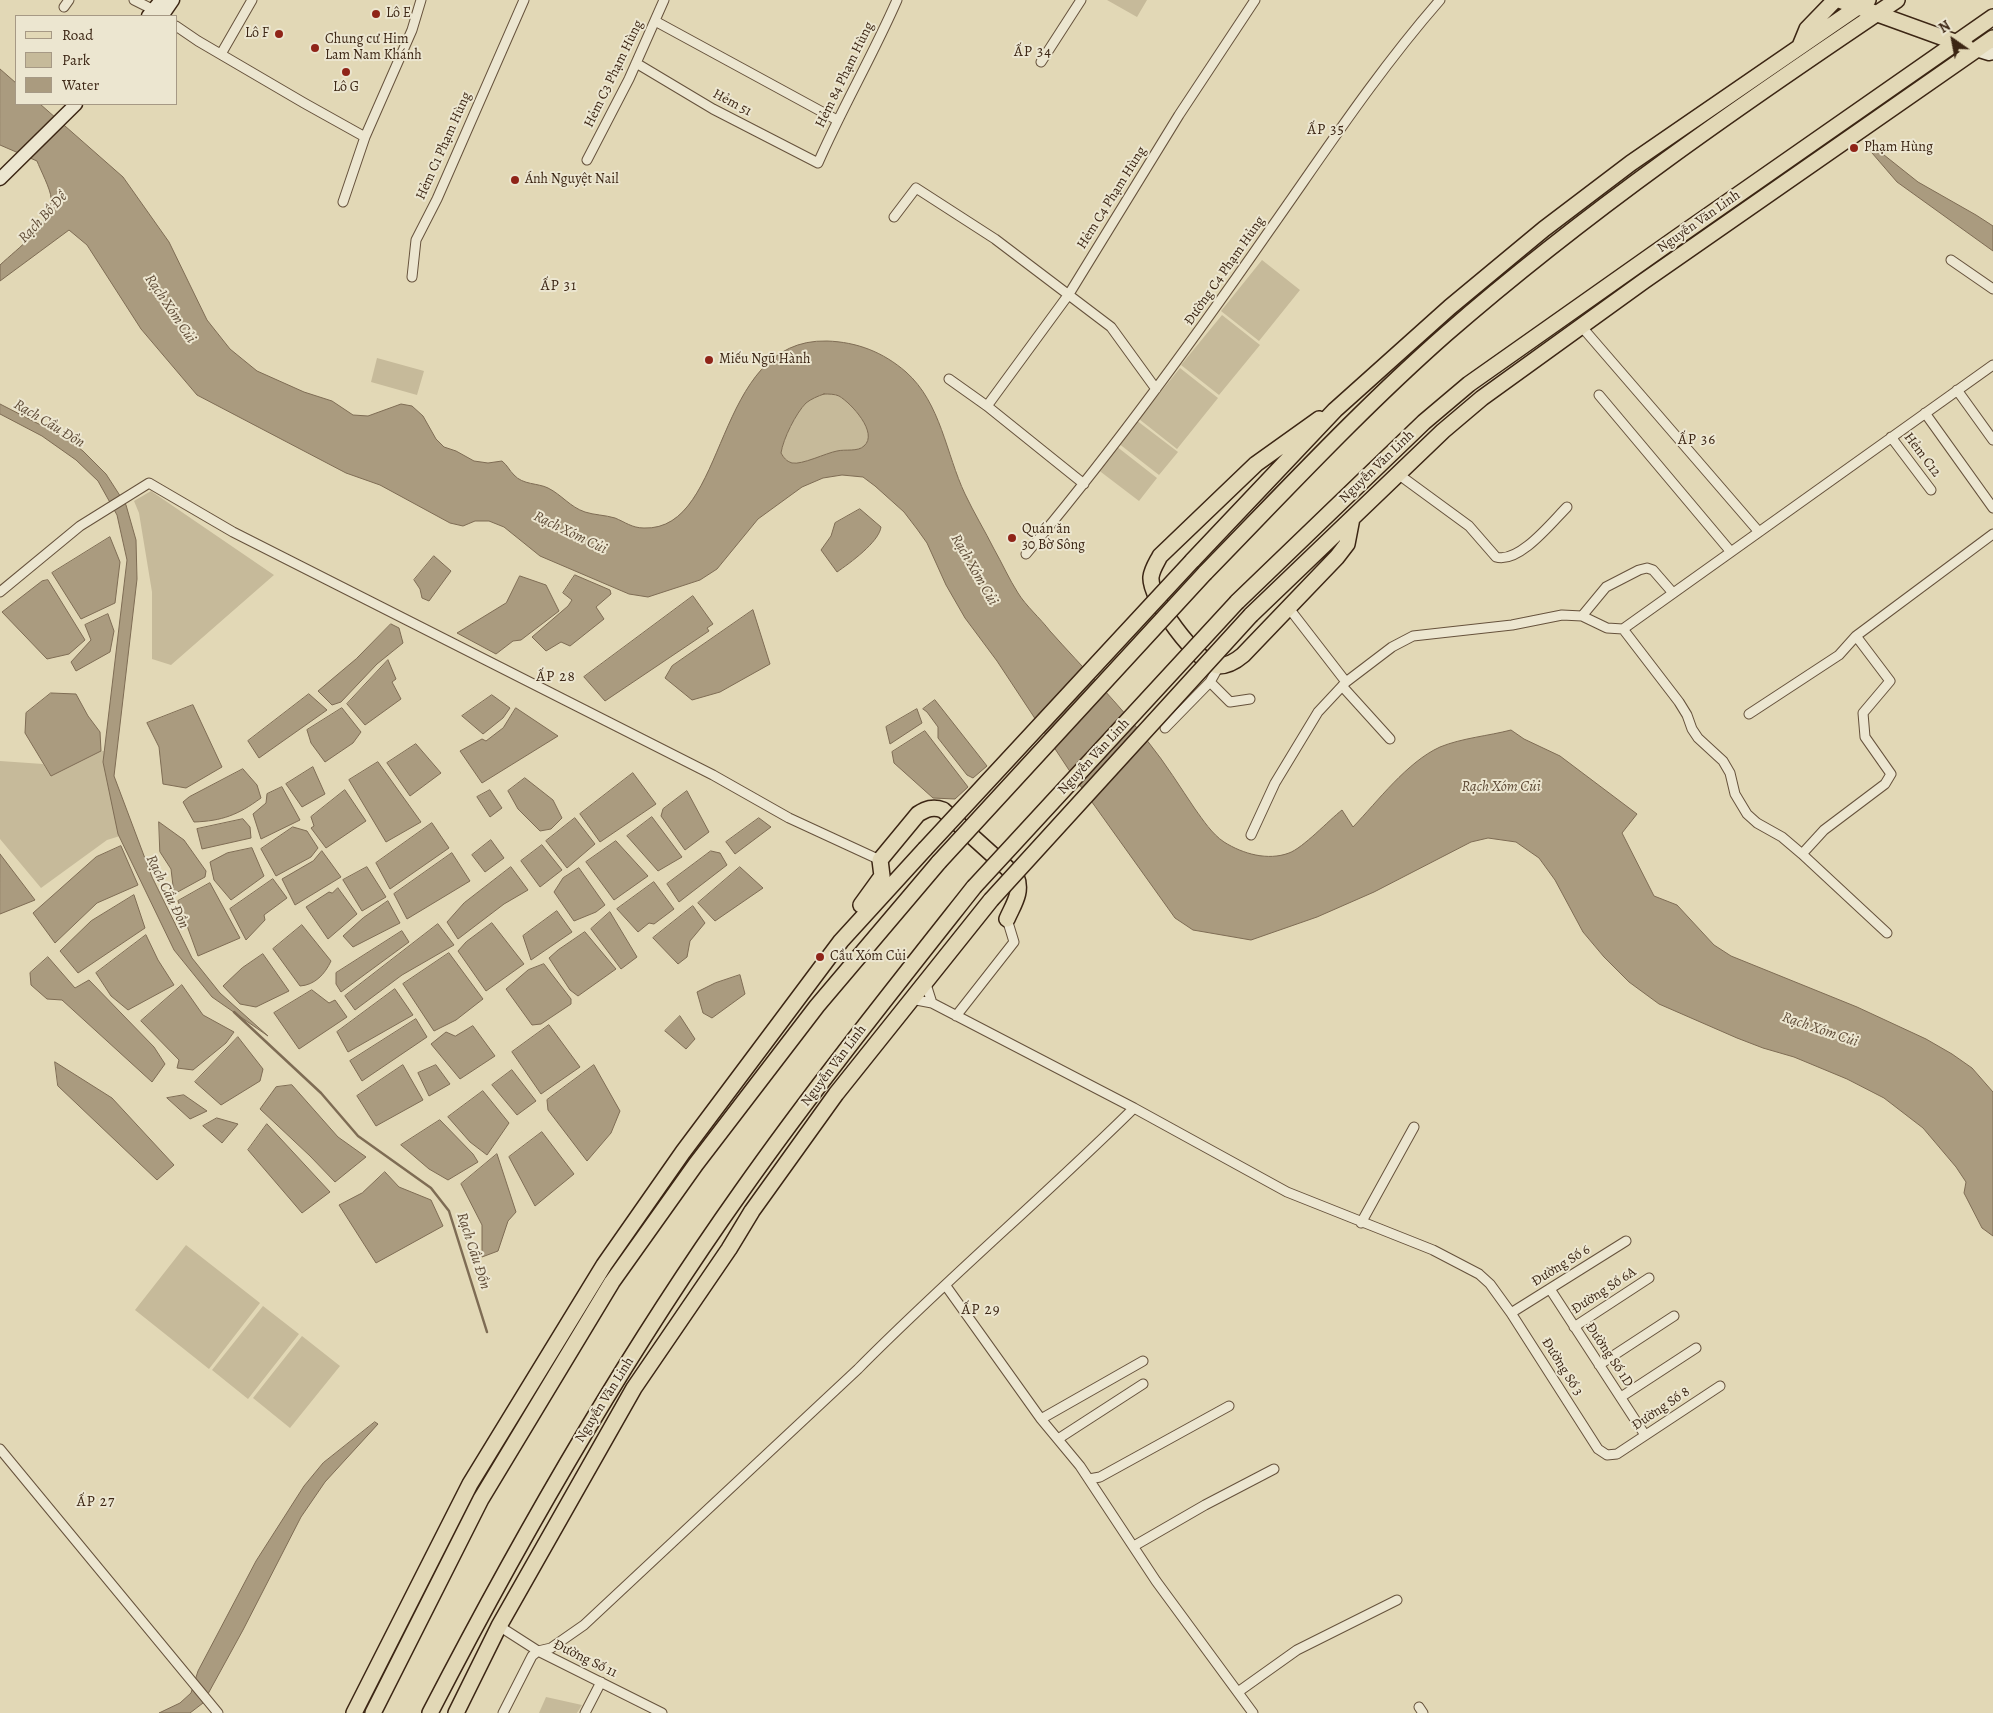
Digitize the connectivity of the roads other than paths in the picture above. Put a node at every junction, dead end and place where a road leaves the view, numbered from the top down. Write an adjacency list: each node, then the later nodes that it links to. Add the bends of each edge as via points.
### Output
1 (134, 0): 15 (street)
2 (173, 0): 15 (main road)
3 (252, 0): 23 (street)
4 (421, 0): 30 (street, via 412,30)
5 (524, 0): 40 (street, Hẻm C1 Phạm Hùng, via 437,200 416,240)
6 (664, 0): 18 (street, Hẻm C3 Phạm Hùng)
7 (897, 0): 29 (street, Hẻm 84 Phạm Hùng)
8 (1082, 0): 25 (street)
9 (1255, 0): 42 (street, Hẻm C4 Phạm Hùng, via 1179,115)
10 (1440, 0): 46 (street, Đường C4 Phạm Hủng, via 1384,68)
11 (1835, 0): 22 (main road, via 1807,29)
12 (1839, 0): 14 (main road)
13 (1897, 0): 16 (main road)
14 (1862, 2): 16 (main road); 22 (main road)
15 (158, 12)
16 (1876, 14): 21 (main road); 120 (main road, bridge, via 1643,176 1554,244 1446,335 1359,414 1205,573 939,862 816,1006 696,1164 612,1282 481,1499)
17 (1993, 17): 21 (main road, Nguyễn Văn Linh)
18 (654, 21): 26 (street, Hẻm C3 Phạm Hùng); 29 (street)
19 (178, 27): 23 (street)
20 (1993, 38): 24 (main road, Nguyễn Văn Linh)
21 (1956, 43): 24 (main road); 37 (main road, Nguyễn Văn Linh)
22 (1800, 46): 50 (main road, via 1544,229 1435,319)
23 (221, 54): 30 (street)
24 (1988, 54): 38 (main road, Nguyễn Văn Linh)
25 (1041, 62)
26 (636, 63): 31 (street, Hẻm C3 Phạm Hùng); 32 (street, Hẻm 51, via 713,109)
27 (63, 105): 33 (main road)
28 (75, 105): 34 (main road)
29 (837, 120): 32 (street, Hẻm 84 Phạm Hùng)
30 (366, 137): 35 (street)
31 (587, 160)
32 (818, 163)
33 (0, 168)
34 (0, 179)
35 (343, 202)
36 (894, 217): 42 (street, via 916,188)
37 (1676, 238): 38 (main road); 121 (main road, Nguyễn Văn Linh, bridge, via 1488,370 1416,429 1237,602 974,887 790,1125 717,1227 595,1415 483,1611)
38 (1686, 252): 43 (main road, Nguyễn Văn Linh)
39 (1951, 260): 41 (street)
40 (412, 277)
41 (1993, 289)
42 (1069, 294): 46 (street, via 1111,327); 49 (street, Hẻm C4 Phạm Hùng)
43 (1582, 326): 54 (main road, Nguyễn Văn Linh, via 1482,398); 60 (street)
44 (1993, 365): 47 (street)
45 (949, 379): 49 (street)
46 (1156, 389): 55 (street, Đường C4 Phạm Hủng)
47 (1957, 390): 51 (street); 53 (street)
48 (1599, 395): 62 (street)
49 (987, 406): 55 (street)
50 (1335, 410): 70 (main road, via 1256,464 1160,556 1154,566 1152,587 1161,607 1199,654); 82 (main road, bridge)
51 (1925, 413): 52 (street); 58 (street)
52 (1891, 437): 56 (street, Hẻm C12); 60 (street)
53 (1993, 440)
54 (1398, 474): 57 (street, via 1469,526 1496,557 1502,559 1535,540); 59 (main road, Nguyễn Văn Linh)
55 (1084, 484): 63 (street, Đường C4 Phạm Hủng)
56 (1930, 490)
57 (1567, 507)
58 (1993, 508)
59 (1352, 518): 66 (main road, via 1343,550); 83 (main road, Nguyễn Văn Linh, bridge, via 1251,615 991,900)
60 (1758, 532): 62 (street)
61 (1993, 534): 69 (street)
62 (1731, 552): 65 (street)
63 (1026, 554)
64 (0, 592): 79 (street, via 80,526 149,482 233,532 713,775 789,818)
65 (1673, 593): 67 (street, via 1653,570 1639,570 1606,587); 68 (street)
66 (1288, 607): 70 (main road, via 1236,660); 72 (street)
67 (1582, 616): 68 (street, via 1607,628); 72 (street, via 1562,615 1512,625 1413,636 1392,647)
68 (1623, 629): 78 (street, via 1688,715 1698,738 1723,761 1730,773 1738,803 1757,823 1782,837)
69 (1856, 636): 74 (street, via 1839,655); 78 (street, via 1890,681 1863,712 1865,737 1891,774 1885,784 1824,830)
70 (1219, 666): 71 (street)
71 (1210, 682): 73 (street, via 1230,702); 75 (street)
72 (1344, 684): 76 (street); 77 (street, via 1318,712 1299,741)
73 (1250, 699)
74 (1748, 714)
75 (1165, 728)
76 (1390, 739)
77 (1251, 835)
78 (1802, 854): 81 (street)
79 (880, 860): 80 (main road, via 918,814 937,807 1016,876 1019,891); 82 (main road, via 882,876 839,932)
80 (1007, 919): 86 (street, via 1014,942)
81 (1887, 933)
82 (841, 942): 119 (main road, via 683,1152 604,1265 470,1484)
83 (925, 981): 84 (main road, Nguyễn Văn Linh); 85 (street)
84 (911, 999): 85 (street, Đường Số 3); 113 (main road, Nguyễn Văn Linh, via 836,1094 752,1211 634,1388)
85 (932, 1003): 86 (street, Đường Số 3)
86 (956, 1016): 87 (street, Đường Số 3)
87 (1134, 1108): 89 (street, Đường Số 3, via 1287,1192); 92 (street)
88 (1414, 1127): 89 (street)
89 (1361, 1223): 94 (street, Đường Số 3, via 1433,1250 1479,1274)
90 (1626, 1241): 93 (street, Đường Số 6)
91 (1649, 1278): 96 (street, Đường Số 6A)
92 (946, 1286): 104 (street); 114 (street, via 584,1625 551,1648)
93 (1550, 1289): 94 (street, Đường Số 6); 96 (street, Đường Số 1D)
94 (1511, 1313): 108 (street, Đường Số 3, via 1598,1449 1607,1455)
95 (1674, 1316): 99 (street)
96 (1574, 1327): 99 (street, Đường Số 1D)
97 (1696, 1348): 102 (street)
98 (1143, 1361): 104 (street)
99 (1599, 1365): 102 (street, Đường Số 1D)
100 (1143, 1384): 106 (street)
101 (1720, 1386): 105 (street, Đường Số 8)
102 (1621, 1397): 105 (street, Đường Số 1D)
103 (1229, 1406): 110 (street)
104 (1041, 1419): 106 (street)
105 (1646, 1435): 108 (street, Đường Số 8)
106 (1058, 1439): 110 (street)
107 (0, 1449): 117 (street)
108 (1617, 1454)
109 (1274, 1469): 111 (street)
110 (1089, 1480): 111 (street)
111 (1134, 1546): 116 (street)
112 (1398, 1600): 116 (street, via 1297,1650)
113 (499, 1626): 114 (street, Đường Số 11); 122 (main road, Nguyễn Văn Linh)
114 (538, 1651): 115 (street, Đường Số 11); 123 (street, via 532,1656)
115 (601, 1682): 124 (street); 125 (street, Đường Số 11)
116 (1238, 1692): 118 (street)
117 (215, 1710)
118 (1249, 1711)
119 (354, 1713)
120 (373, 1713)
121 (430, 1713)
122 (456, 1713)
123 (503, 1713)
124 (585, 1713)
125 (662, 1713)

